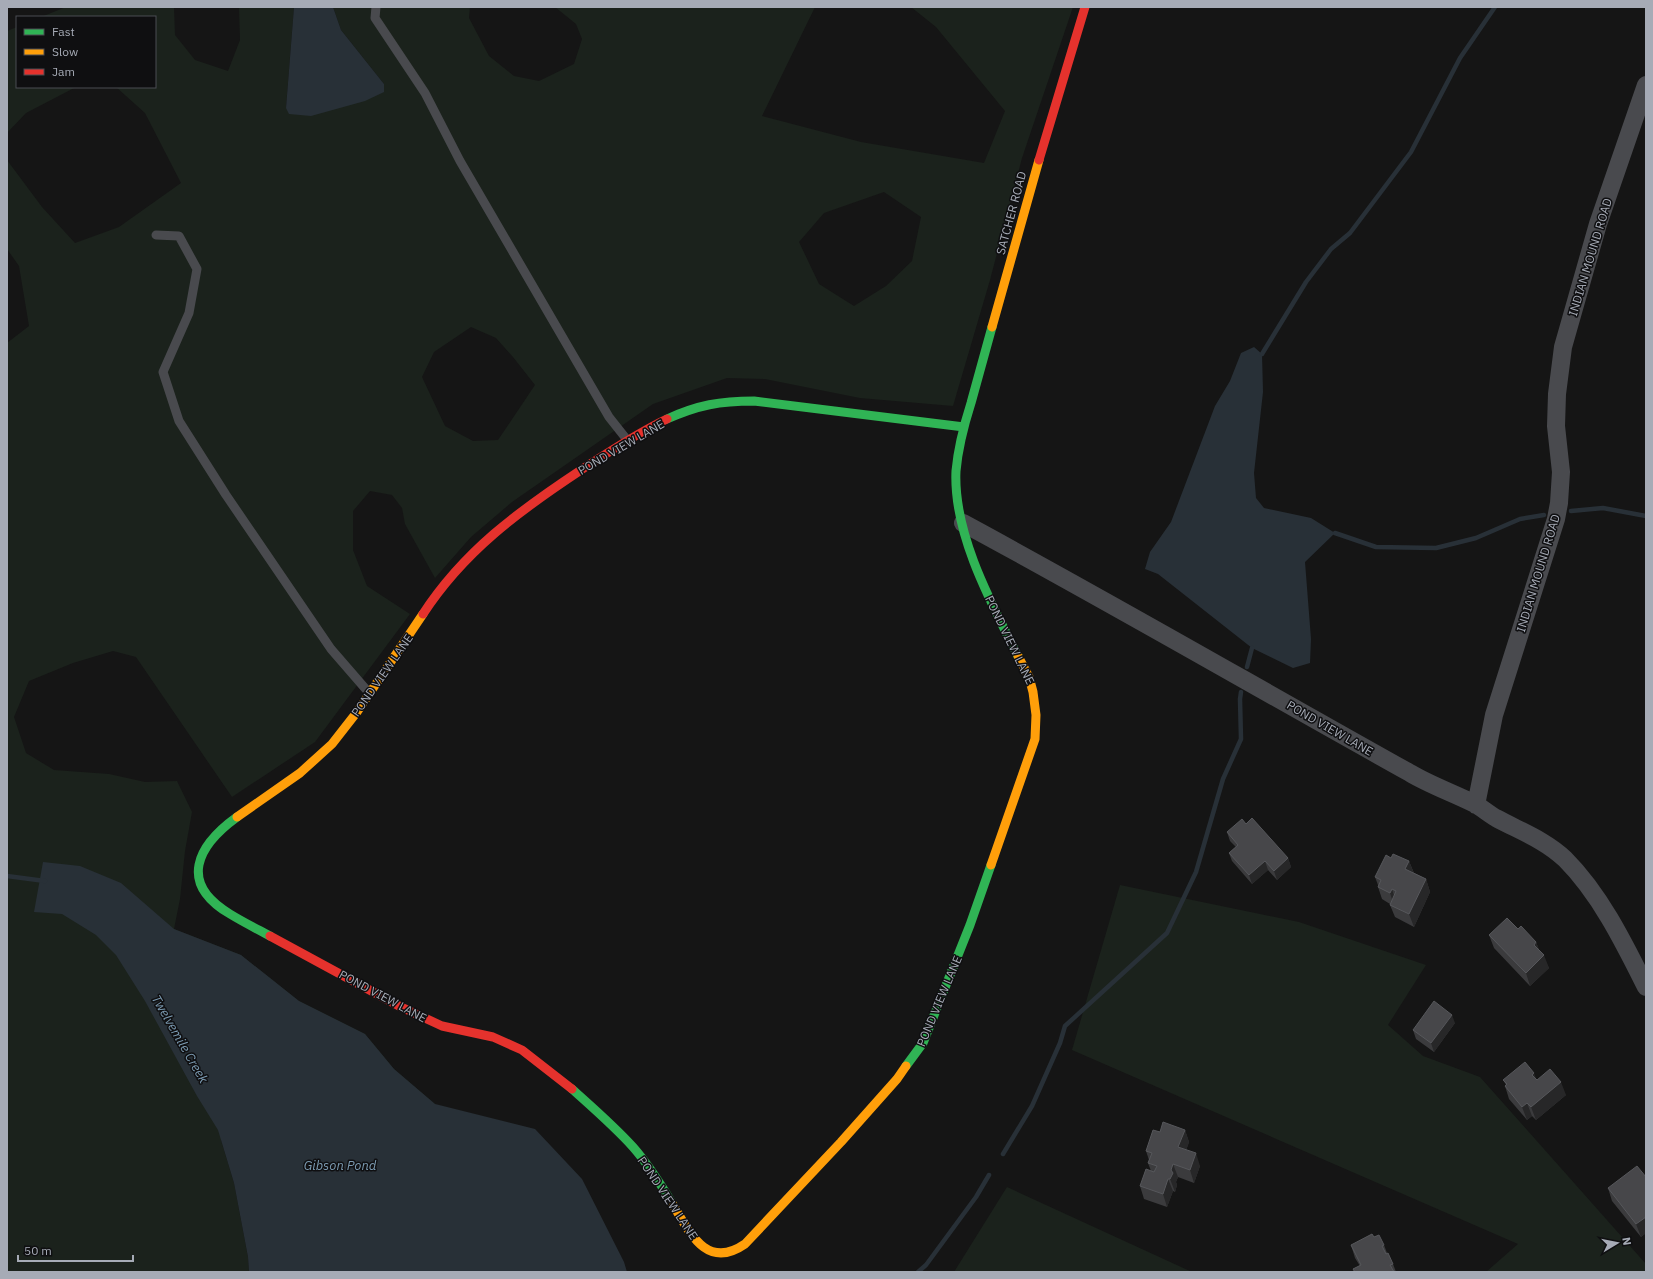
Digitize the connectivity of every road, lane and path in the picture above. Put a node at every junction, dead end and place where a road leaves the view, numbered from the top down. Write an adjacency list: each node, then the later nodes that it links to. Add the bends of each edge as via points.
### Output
1 (376, 7): 6 (lane, via 375,18 425,93 460,161 609,417)
2 (1085, 7): 5 (street, SATCHER ROAD, via 1049,123)
3 (1646, 85): 9 (street, INDIAN MOUND ROAD, via 1598,224 1563,347 1557,389 1556,426 1561,472 1559,503 1552,534 1494,715)
4 (156, 235): 8 (lane, via 179,236 197,269 189,313 163,372 179,421 226,495 332,649)
5 (964, 427): 6 (street, POND VIEW LANE, via 738,401 707,404 677,415); 7 (street, POND VIEW LANE, via 956,477)
6 (628, 441): 8 (street, POND VIEW LANE, via 556,486 481,544 439,591)
7 (963, 522): 8 (street, POND VIEW LANE, via 977,573 1034,692 1037,707 1035,739 970,925 923,1043 897,1079 841,1142 745,1244 730,1253 713,1252 696,1240 653,1172 619,1132 572,1089 522,1050 493,1037 442,1026 399,1006 229,914 205,894 198,874 199,863 210,842 235,819 291,780 326,750); 9 (street, POND VIEW LANE, via 1413,775)
8 (370, 694)
9 (1476, 805): 10 (street, POND VIEW LANE, via 1542,841 1564,859 1611,922)
10 (1646, 988)

